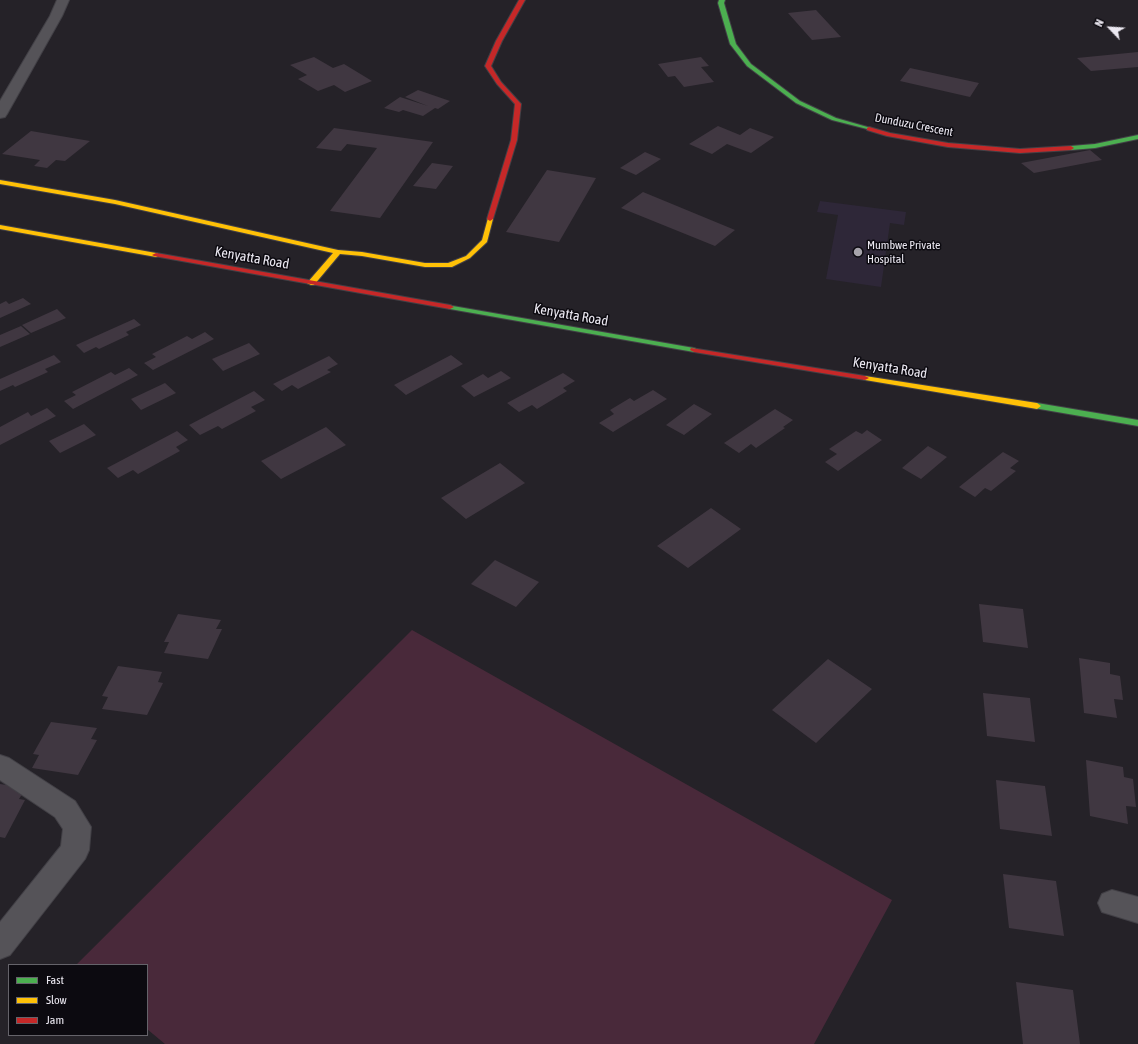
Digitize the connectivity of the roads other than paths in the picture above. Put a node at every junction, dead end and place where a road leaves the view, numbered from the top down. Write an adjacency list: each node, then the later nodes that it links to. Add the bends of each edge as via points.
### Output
1 (63, 0): 4 (street)
2 (522, 0): 8 (street, via 488,66 518,104 514,140 492,208 485,241 468,257 449,265 425,265)
3 (722, 0): 5 (street, Dunduzu Crescent, via 733,44 749,64 798,102 834,119 889,135 948,145 1020,151 1095,146)
4 (0, 114)
5 (1138, 137)
6 (0, 182): 8 (street, via 115,202)
7 (0, 227): 9 (street, Kenyatta Road)
8 (338, 252): 9 (street)
9 (311, 282): 10 (street, Kenyatta Road, via 658,344)
10 (1138, 424)
11 (0, 766): 12 (street, via 65,809 77,827 75,850)
12 (0, 945)

